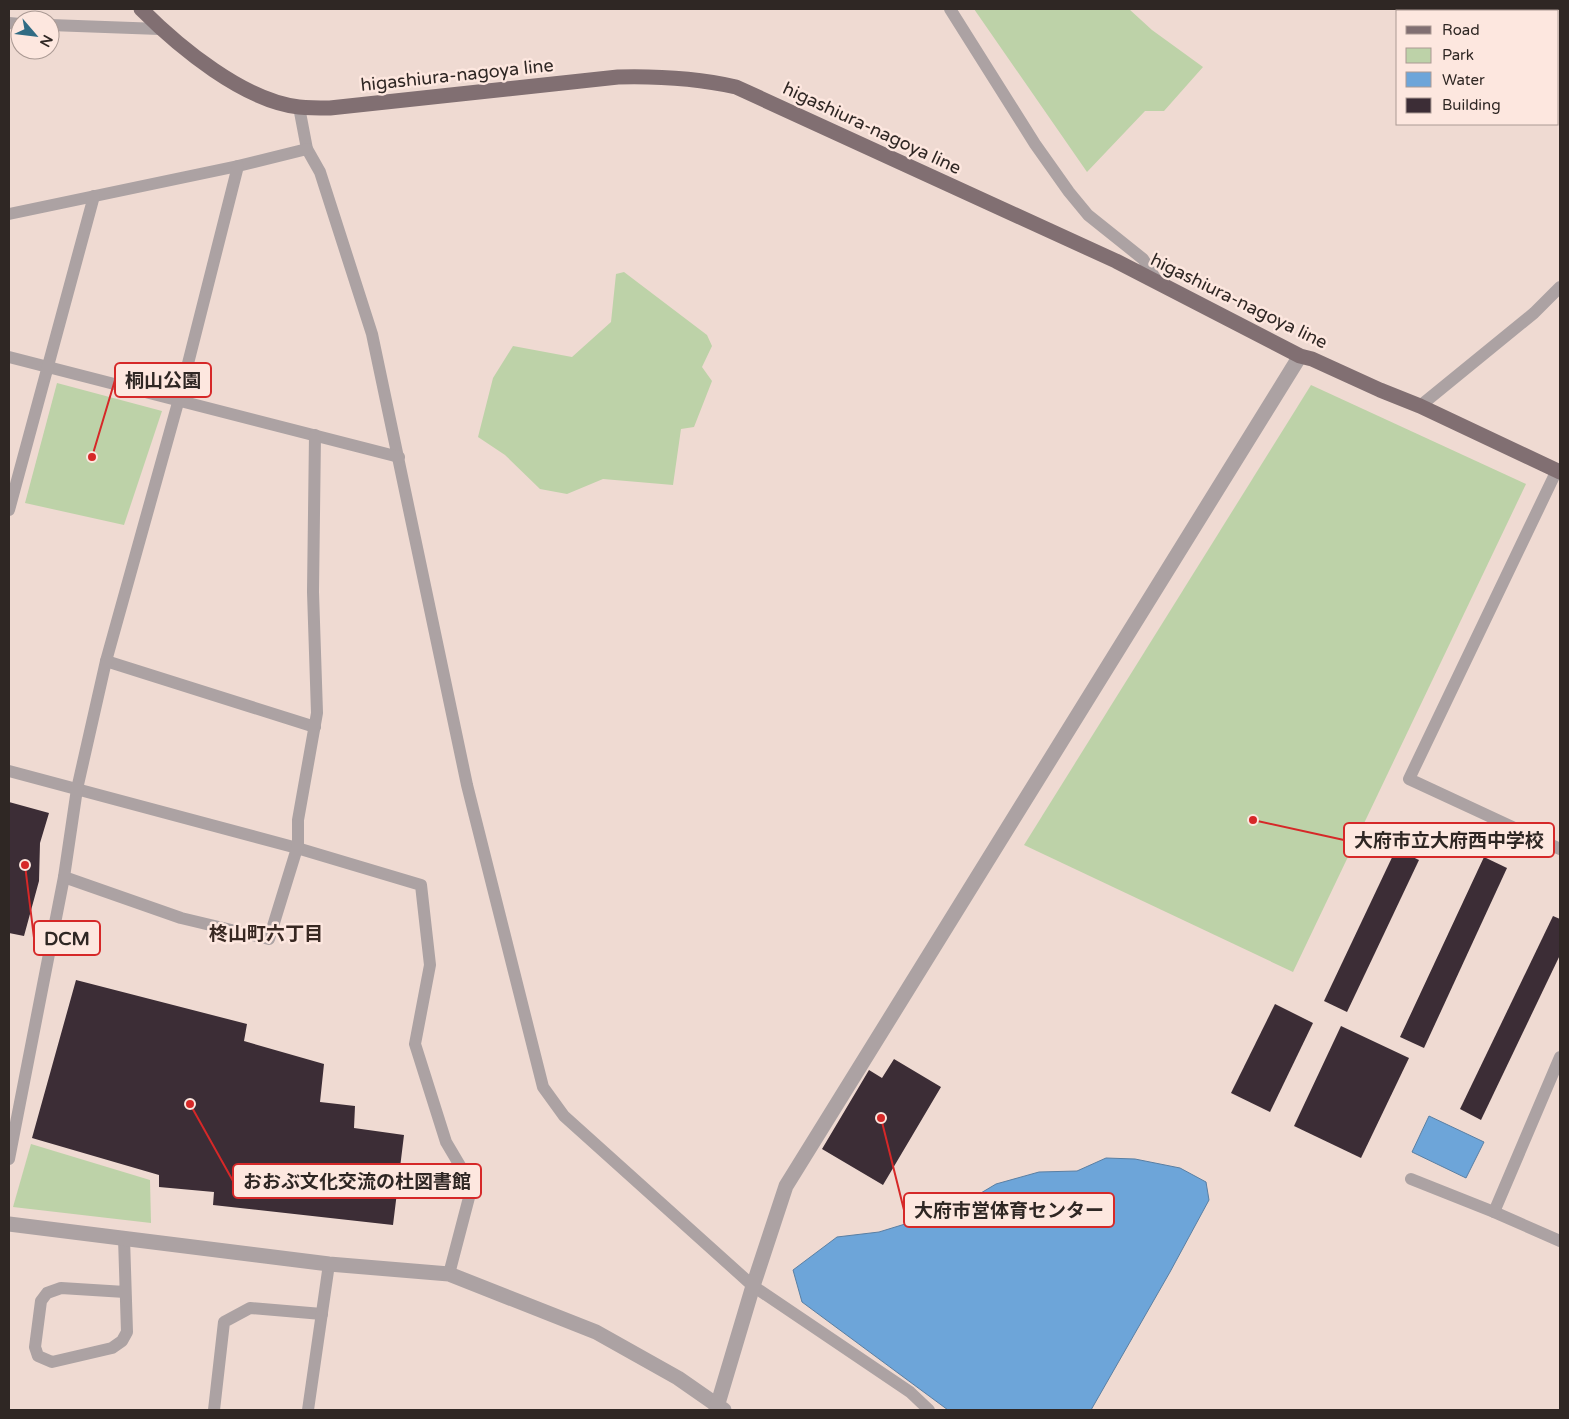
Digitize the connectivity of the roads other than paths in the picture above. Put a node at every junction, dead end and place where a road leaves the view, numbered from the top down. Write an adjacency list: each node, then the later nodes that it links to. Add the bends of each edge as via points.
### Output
1 (141, 9): 4 (main road, higashiura-nagoya line)
2 (950, 9): 10 (street, via 1069,192 1088,215 1143,259)
3 (60, 25): 4 (street)
4 (160, 29): 5 (main road, higashiura-nagoya line, via 197,59 247,89 273,101)
5 (299, 107): 6 (street); 10 (main road, higashiura-nagoya line, via 330,108 618,77 705,80 759,96)
6 (307, 149): 7 (street); 18 (street, via 320,172 372,334)
7 (238, 166): 8 (street); 15 (street)
8 (94, 196): 9 (street); 14 (street)
9 (9, 214)
10 (1157, 281): 12 (main road, higashiura-nagoya line)
11 (1560, 286): 16 (street, via 1534,313)
12 (1300, 356): 16 (main road, higashiura-nagoya line); 37 (street, via 786,1186)
13 (9, 357): 14 (street)
14 (46, 367): 15 (street); 20 (street)
15 (179, 399): 17 (street); 21 (street)
16 (1420, 406): 19 (main road, higashiura-nagoya line)
17 (315, 435): 18 (street); 22 (street, via 314,592 318,713)
18 (399, 457): 37 (street, via 467,785 543,1087 564,1116)
19 (1559, 471): 26 (street, via 1408,779)
20 (9, 510)
21 (106, 661): 22 (street); 24 (street)
22 (315, 728): 25 (street, via 298,820)
23 (9, 771): 24 (street)
24 (77, 789): 25 (street); 27 (street)
25 (297, 848): 27 (street, via 269,940 181,918); 36 (street, via 421,885 430,966 415,1044 446,1142 472,1186)
26 (1560, 849)
27 (64, 877): 29 (street)
28 (1560, 1057): 31 (street)
29 (9, 1159)
30 (1411, 1179): 31 (street)
31 (1494, 1212): 34 (street)
32 (9, 1224): 33 (street)
33 (124, 1238): 35 (street); 38 (street)
34 (1560, 1241)
35 (329, 1264): 36 (street); 39 (street)
36 (449, 1274): 40 (street, via 596,1332 678,1378)
37 (753, 1286): 40 (street); 43 (street, via 910,1392)
38 (126, 1292): 38 (street, via 127,1332 122,1341 112,1348 52,1362 38,1356 35,1348 41,1301 47,1293 61,1288)
39 (322, 1314): 41 (street, via 250,1308 224,1322); 42 (street)
40 (719, 1408)
41 (214, 1410)
42 (308, 1410)
43 (929, 1410)

